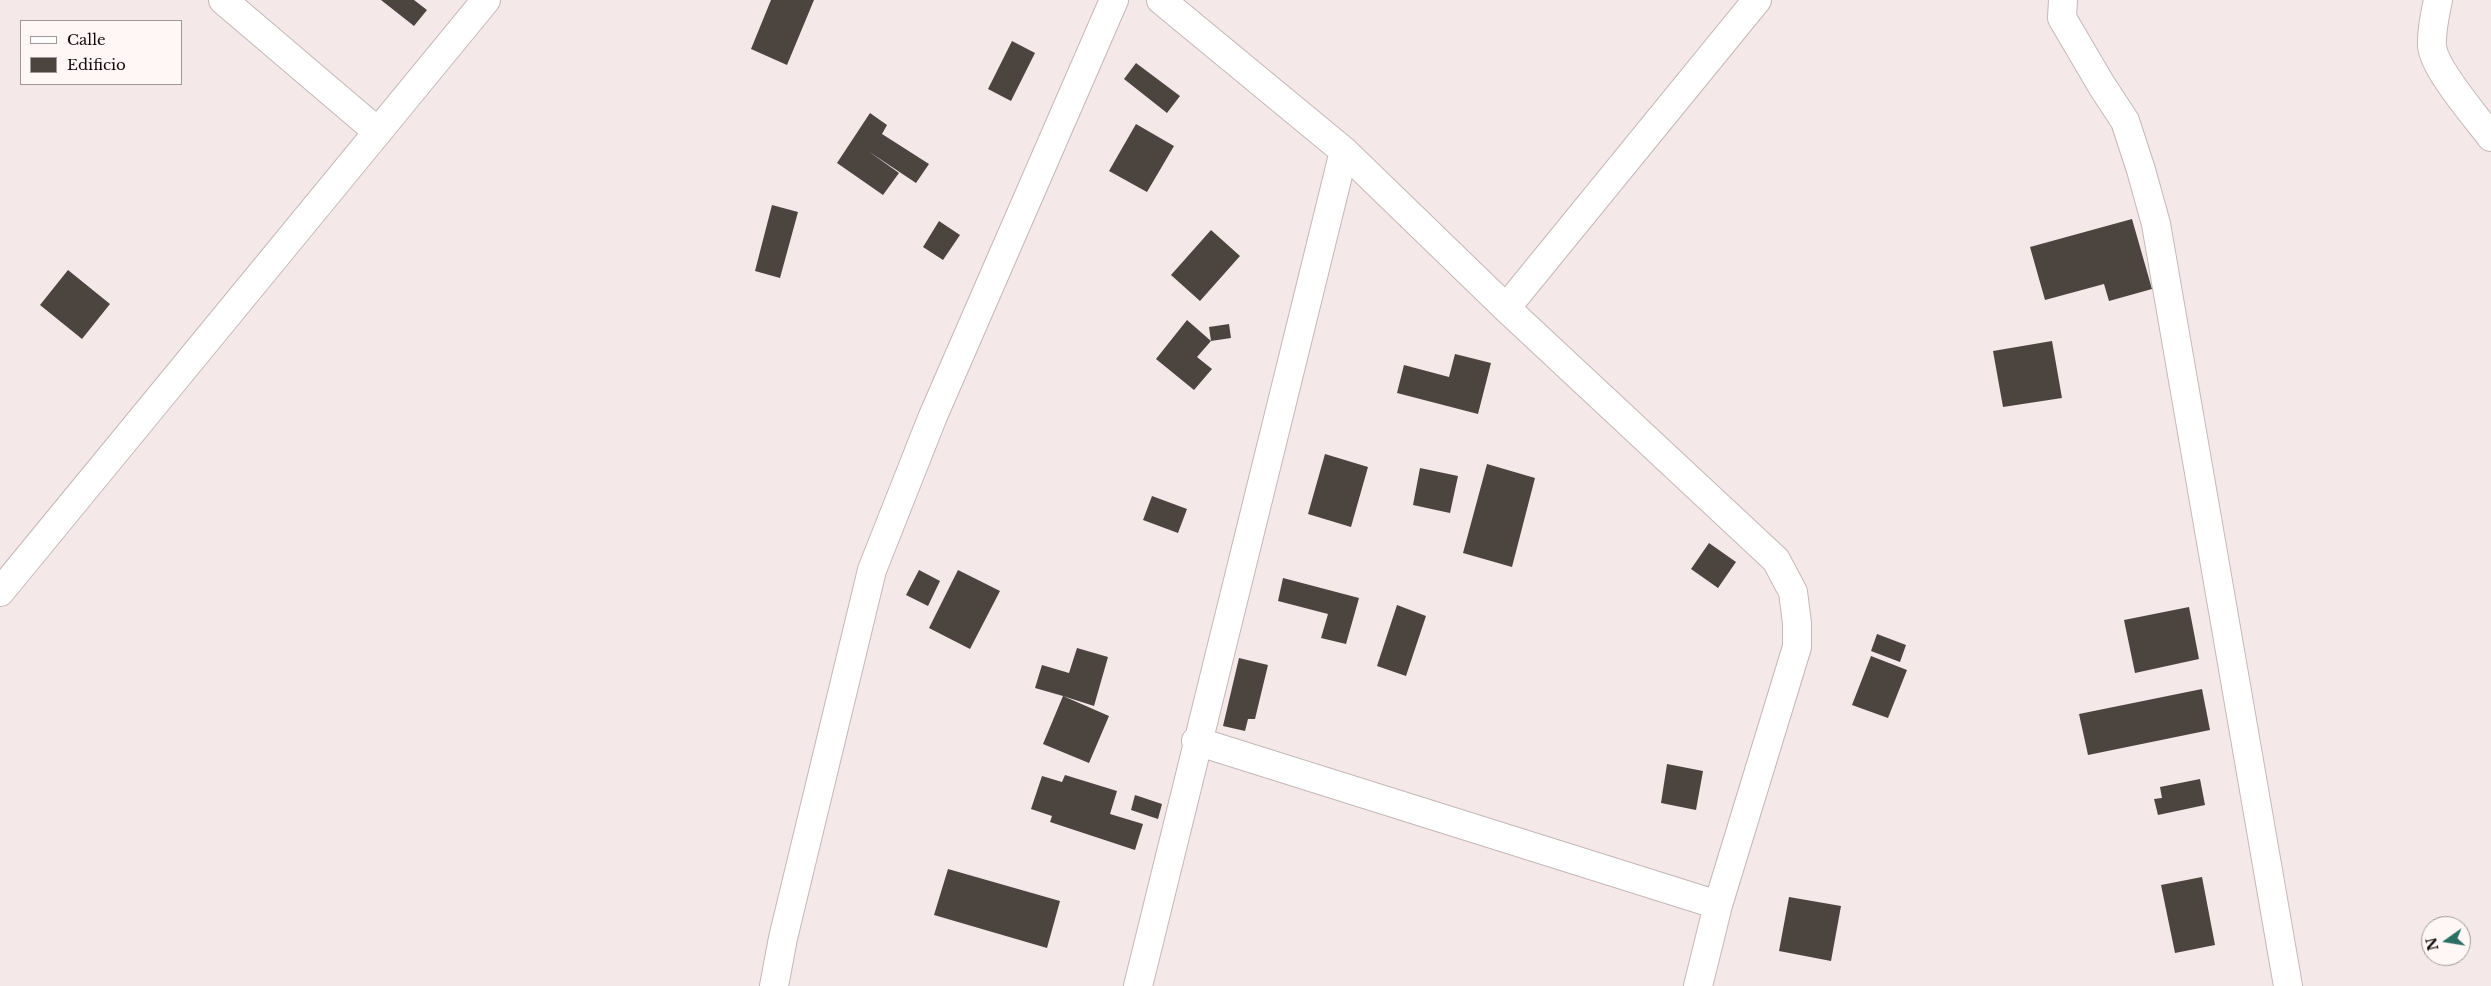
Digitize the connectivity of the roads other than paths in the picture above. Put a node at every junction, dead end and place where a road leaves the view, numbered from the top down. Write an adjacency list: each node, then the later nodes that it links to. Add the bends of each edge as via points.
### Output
1 (223, 0): 8 (street)
2 (486, 0): 8 (street)
3 (1114, 0): 15 (street, via 937,407 872,570)
4 (1161, 0): 10 (street)
5 (1757, 0): 11 (street)
6 (2063, 0): 18 (street, via 2062,18 2125,121 2156,224)
7 (2438, 0): 9 (street, via 2432,48 2439,66)
8 (378, 132): 12 (street)
9 (2491, 137)
10 (1344, 151): 11 (street); 13 (street)
11 (1506, 308): 14 (street, via 1776,560 1793,592 1797,647)
12 (5, 577)
13 (1196, 741): 14 (street); 16 (street)
14 (1718, 905): 17 (street)
15 (774, 986)
16 (1138, 986)
17 (1698, 986)
18 (2288, 986)

